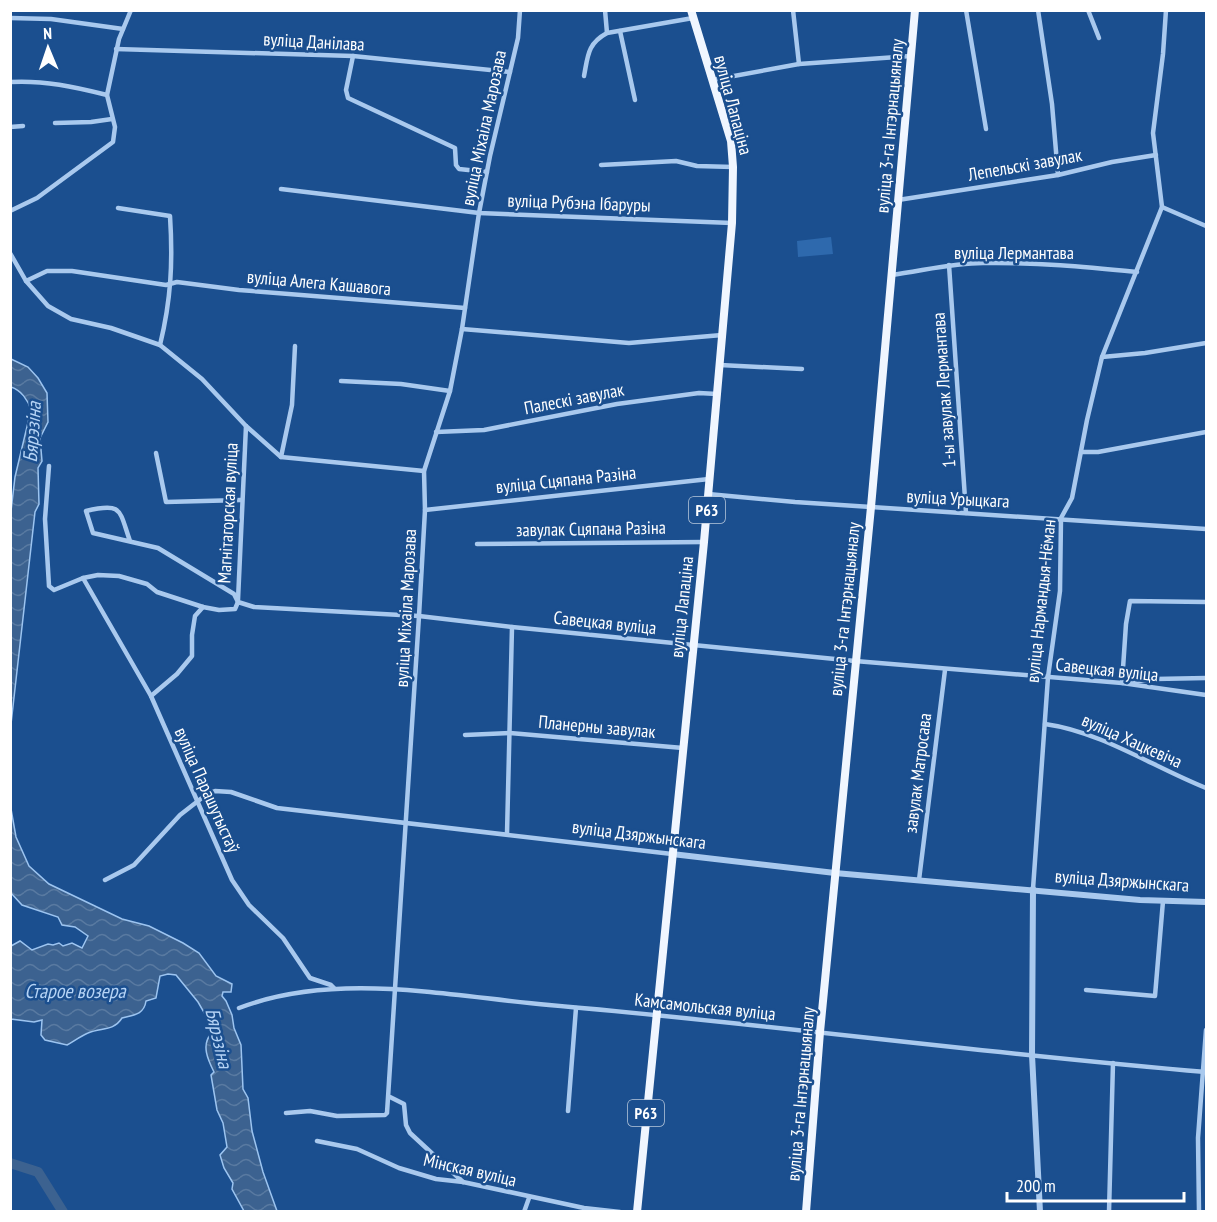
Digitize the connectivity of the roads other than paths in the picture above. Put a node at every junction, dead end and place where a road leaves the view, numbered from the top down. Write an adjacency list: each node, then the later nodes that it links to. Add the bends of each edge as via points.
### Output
1 (52, 10): 13 (street)
2 (131, 10): 14 (street)
3 (520, 10): 22 (street, вуліца Міхаіла Марозава)
4 (605, 10): 16 (street)
5 (793, 10): 21 (street)
6 (915, 10): 20 (main road, вуліца 3-га Інтэрнацыяналу)
7 (966, 10): 32 (street)
8 (1038, 10): 37 (street)
9 (1088, 10): 17 (street)
10 (1166, 10): 33 (street, вуліца Нармандыя-Нёман, via 1155,103)
11 (692, 14): 15 (street); 24 (main road, вуліца Лапаціна / Р63)
12 (10, 18): 13 (street)
13 (51, 19): 14 (street)
14 (123, 30): 18 (street)
15 (620, 31): 16 (street); 27 (street)
16 (607, 33): 23 (street, via 590,48)
17 (1099, 38)
18 (116, 49): 19 (street, вуліца Данілава); 26 (street)
19 (353, 56): 22 (street, вуліца Данілава); 36 (street, via 348,98 455,148 459,169)
20 (910, 56): 21 (street); 39 (main road, вуліца 3-га Інтэрнацыяналу)
21 (799, 64): 24 (street)
22 (510, 72): 36 (street, вуліца Міхаіла Марозава)
23 (584, 76)
24 (712, 80): 35 (main road, вуліца Лапаціна / Р63, via 731,141)
25 (10, 82): 26 (street, via 69,86)
26 (107, 96): 28 (street)
27 (635, 100)
28 (112, 119): 29 (street); 42 (street, via 113,142 37,198)
29 (55, 123)
30 (23, 126): 31 (street)
31 (10, 127)
32 (986, 129)
33 (1156, 155): 37 (street, Лепельскі завулак); 40 (street, вуліца Нармандыя-Нёман)
34 (601, 165): 35 (street, via 676,161)
35 (733, 167): 44 (main road, вуліца Лапаціна / Р63)
36 (487, 172): 43 (street, вуліца Міхаіла Марозава)
37 (1058, 175): 39 (street, Лепельскі завулак)
38 (281, 189): 43 (street, вуліца Рубэна Ібаруры)
39 (898, 200): 49 (main road, вуліца 3-га Інтэрнацыяналу)
40 (1162, 207): 45 (street); 48 (street, вуліца Нармандыя-Нёман)
41 (118, 208): 51 (street, via 170,216)
42 (10, 211)
43 (479, 213): 44 (street, вуліца Рубэна Ібаруры); 52 (street, вуліца Міхаіла Марозава)
44 (732, 223): 54 (main road, вуліца Лапаціна / Р63)
45 (1206, 226)
46 (10, 253): 50 (street)
47 (949, 265): 48 (street, вуліца Лермантава, via 1040,263); 49 (street, вуліца Лермантава); 77 (street, 1-ы завулак Лермантава)
48 (1137, 272): 58 (street, вуліца Нармандыя-Нёман)
49 (891, 275): 75 (main road, вуліца 3-га Інтэрнацыяналу)
50 (26, 281): 51 (street, вуліца Алега Кашавога, via 47,271 166,285); 56 (street, via 48,306 71,319)
51 (172, 282): 52 (street, вуліца Алега Кашавога); 56 (street)
52 (465, 308): 53 (street, вуліца Міхаіла Марозава)
53 (462, 329): 54 (street, via 629,343); 62 (street, вуліца Міхаіла Марозава)
54 (722, 335): 59 (main road, вуліца Лапаціна / Р63)
55 (1206, 343): 58 (street)
56 (160, 345): 64 (street, via 202,379)
57 (295, 346): 69 (street, via 292,405)
58 (1102, 357): 67 (street, вуліца Нармандыя-Нёман)
59 (720, 365): 60 (street); 63 (main road, вуліца Лапаціна / Р63)
60 (802, 369)
61 (341, 381): 62 (street)
62 (450, 391): 65 (street, вуліца Міхаіла Марозава)
63 (717, 394): 65 (street, Палескі завулак, via 617,404 484,430); 72 (main road, вуліца Лапаціна / Р63)
64 (246, 426): 69 (street); 74 (street, Магнітагорская вуліца)
65 (436, 432): 71 (street, вуліца Міхаіла Марозава)
66 (1206, 432): 67 (street)
67 (1081, 452): 78 (street, вуліца Нармандыя-Нёман, via 1072,498)
68 (156, 453): 74 (street, via 166,502)
69 (281, 457): 71 (street)
70 (49, 466): 83 (street, Савецкая вуліца, via 45,519 49,586 54,590)
71 (424, 471): 76 (street, вуліца Міхаіла Марозава)
72 (710, 479): 73 (main road, вуліца Лапаціна / Р63); 76 (street, вуліца Сцяпана Разіна)
73 (708, 494): 75 (street, вуліца Урыцкага); 81 (main road, вуліца Лапаціна / Р63)
74 (242, 500): 84 (street, Магнітагорская вуліца)
75 (871, 507): 77 (street, вуліца Урыцкага); 90 (main road, вуліца 3-га Інтэрнацыяналу)
76 (425, 510): 87 (street, вуліца Міхаіла Марозава)
77 (966, 513): 78 (street, вуліца Урыцкага)
78 (1061, 518): 79 (street, вуліца Урыцкага); 92 (street, вуліца Нармандыя-Нёман, via 1060,591)
79 (1206, 529)
80 (130, 541): 80 (street, via 120,511 109,507 86,511 93,533); 84 (street, via 158,548 234,594)
81 (704, 542): 82 (street, завулак Сцяпана Разіна); 89 (main road, вуліца Лапаціна / Р63)
82 (477, 544)
83 (83, 578): 86 (street, Савецкая вуліца, via 119,576); 96 (street, вуліца Парашутыстаў)
84 (238, 602): 86 (street, Савецкая вуліца, via 235,609); 87 (street, Савецкая вуліца, via 254,607)
85 (1206, 602): 94 (street, via 1130,601)
86 (203, 607): 96 (street, via 195,616 192,656)
87 (419, 616): 88 (street, Савецкая вуліца); 103 (street, вуліца Міхаіла Марозава)
88 (512, 627): 89 (street, Савецкая вуліца); 98 (street)
89 (694, 645): 90 (street, Савецкая вуліца); 100 (main road, вуліца Лапаціна / Р63)
90 (855, 661): 91 (street, Савецкая вуліца); 106 (main road, вуліца 3-га Інтэрнацыяналу)
91 (945, 670): 92 (street, Савецкая вуліца); 108 (street, завулак Матросава)
92 (1048, 677): 94 (street, Савецкая вуліца); 97 (street, вуліца Нармандыя-Нёман)
93 (1206, 678): 94 (street)
94 (1122, 683): 95 (street, Савецкая вуліца)
95 (1206, 694)
96 (151, 696): 102 (street, вуліца Парашутыстаў)
97 (1045, 724): 101 (street, вуліца Хацкевіча, via 1101,740); 109 (street, вуліца Нармандыя-Нёман)
98 (510, 733): 99 (street, Планерны завулак); 100 (street, Планерны завулак); 104 (street)
99 (465, 735)
100 (683, 748): 105 (main road, вуліца Лапаціна / Р63)
101 (1206, 788)
102 (198, 799): 103 (street, вуліца Дзяржынскага, via 216,791 231,792 276,808); 107 (street, via 134,865); 112 (street, вуліца Парашутыстаў, via 241,895 283,938 310,978)
103 (407, 823): 104 (street, вуліца Дзяржынскага); 113 (street, вуліца Міхаіла Марозава)
104 (507, 834): 105 (street, вуліца Дзяржынскага)
105 (672, 854): 106 (street, вуліца Дзяржынскага); 117 (main road, вуліца Лапаціна / Р63)
106 (836, 873): 108 (street, вуліца Дзяржынскага); 119 (main road, вуліца 3-га Інтэрнацыяналу)
107 (105, 880)
108 (919, 880): 109 (street, вуліца Дзяржынскага)
109 (1034, 889): 110 (street, вуліца Дзяржынскага); 120 (street, вуліца Нармандыя-Нёман)
110 (1163, 901): 111 (street, вуліца Дзяржынскага); 114 (street, via 1155,996)
111 (1206, 902)
112 (334, 988): 113 (street, Камсамольская вуліца); 115 (street, Камсамольская вуліца, via 284,993)
113 (396, 990): 116 (street, Камсамольская вуліца); 123 (street, вуліца Міхаіла Марозава)
114 (1086, 990)
115 (239, 1008)
116 (576, 1008): 117 (street, Камсамольская вуліца); 124 (street)
117 (656, 1015): 119 (street, Камсамольская вуліца); 133 (main road, вуліца Лапаціна / Р63)
118 (1206, 1030): 122 (street)
119 (820, 1032): 120 (street, Камсамольская вуліца); 134 (main road, вуліца 3-га Інтэрнацыяналу)
120 (1032, 1055): 121 (street, Камсамольская вуліца); 135 (street, вуліца Нармандыя-Нёман)
121 (1113, 1063): 122 (street, Камсамольская вуліца); 136 (street)
122 (1204, 1072): 126 (street)
123 (390, 1097): 125 (street, via 385,1115); 129 (street, via 404,1104 410,1133)
124 (568, 1111)
125 (286, 1113)
126 (1197, 1138): 127 (street); 137 (street)
127 (1206, 1138)
128 (317, 1141): 129 (street, Мінская вуліца, via 357,1149 436,1179)
129 (463, 1182): 130 (street, Мінская вуліца)
130 (529, 1198): 131 (street); 132 (street, Мінская вуліца)
131 (524, 1212)
132 (620, 1212)
133 (637, 1212)
134 (806, 1212)
135 (1040, 1212)
136 (1108, 1212)
137 (1199, 1212)

